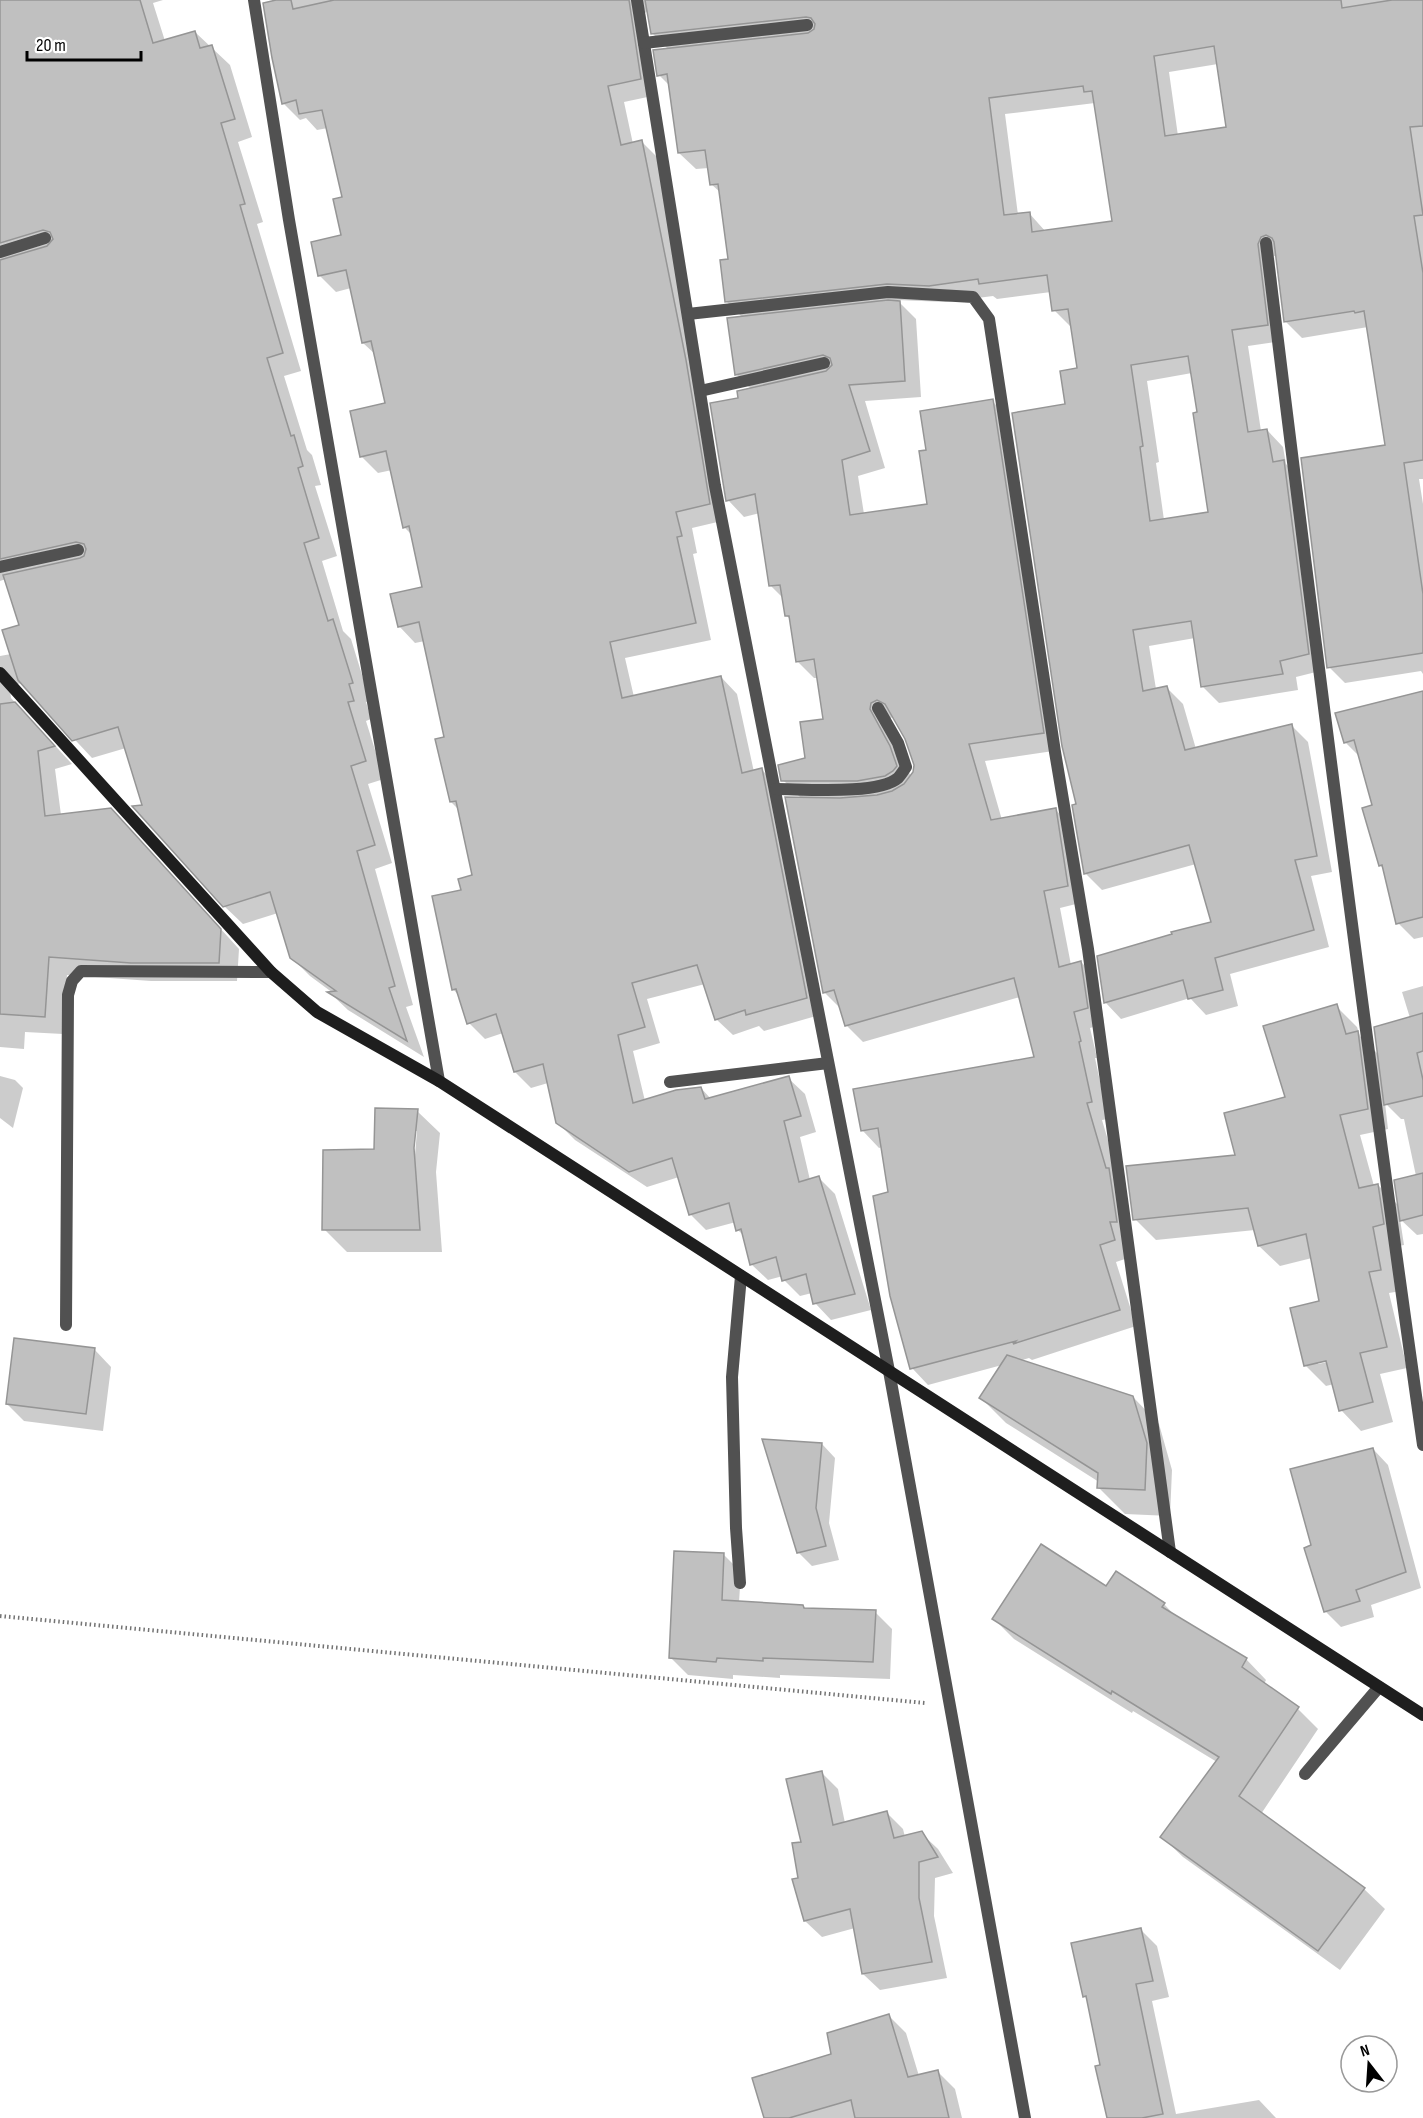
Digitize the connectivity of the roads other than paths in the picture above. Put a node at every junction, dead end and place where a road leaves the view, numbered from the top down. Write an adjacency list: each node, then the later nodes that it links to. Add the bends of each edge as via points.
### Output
1 (254, 0): 18 (street)
2 (637, 0): 4 (street)
3 (807, 25): 4 (street)
4 (644, 43): 8 (street)
5 (45, 238): 7 (street)
6 (1266, 243): 23 (street)
7 (0, 252)
8 (688, 314): 10 (street); 24 (street, via 888,292 973,297 989,319 1088,949)
9 (824, 363): 10 (street)
10 (700, 391): 15 (street, via 715,486)
11 (78, 550): 12 (street)
12 (0, 567)
13 (0, 673): 16 (street)
14 (878, 708): 15 (street, via 898,743 906,767 898,778 881,786 853,789)
15 (776, 789): 17 (street)
16 (270, 972): 18 (street, via 317,1012); 21 (street, via 81,971 72,981 68,995)
17 (828, 1063): 19 (street); 22 (street)
18 (439, 1081): 20 (street)
19 (670, 1082)
20 (741, 1276): 22 (street); 25 (street, via 732,1377)
21 (66, 1325)
22 (889, 1371): 24 (street); 29 (street)
23 (1423, 1445)
24 (1170, 1552): 26 (street)
25 (740, 1583)
26 (1379, 1687): 27 (street); 28 (street)
27 (1423, 1715)
28 (1305, 1774)
29 (1025, 2118)

